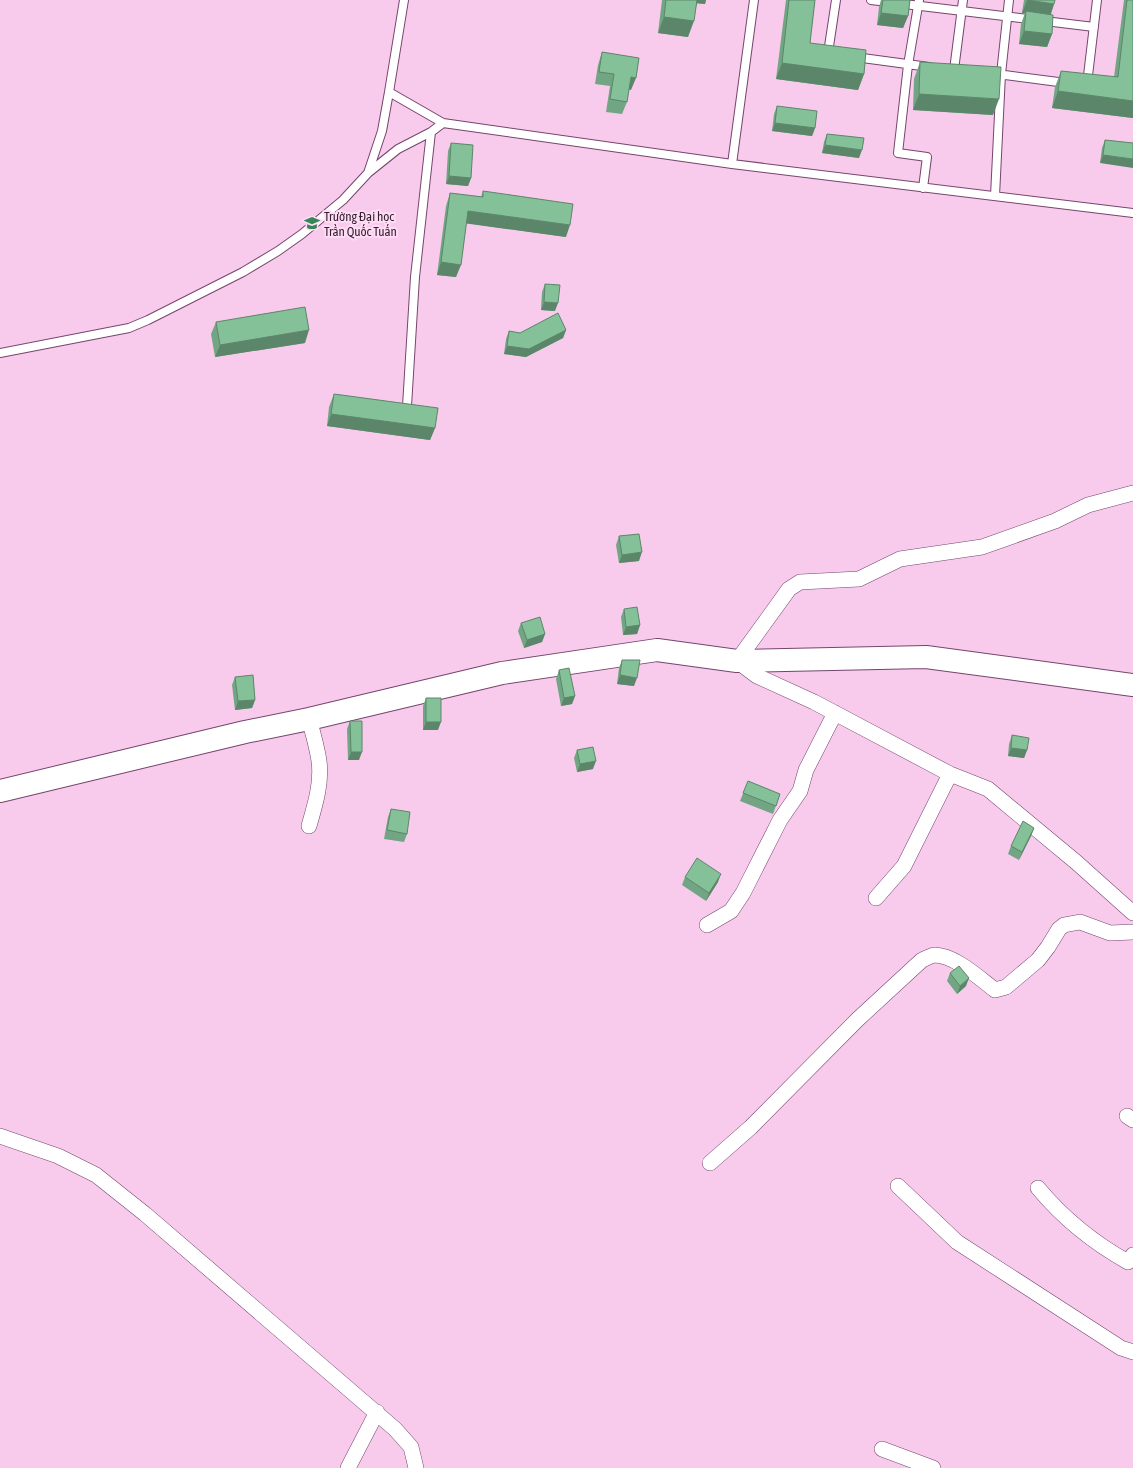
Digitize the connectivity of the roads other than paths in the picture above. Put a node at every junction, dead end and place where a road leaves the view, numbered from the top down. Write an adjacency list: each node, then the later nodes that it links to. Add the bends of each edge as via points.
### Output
1 (404, 0): 15 (lane)
2 (754, 0): 18 (lane)
3 (836, 0): 12 (lane, via 828,53)
4 (871, 0): 8 (lane)
5 (963, 0): 9 (lane)
6 (1010, 0): 10 (lane)
7 (1097, 0): 11 (lane)
8 (919, 3): 9 (lane); 12 (lane)
9 (963, 12): 10 (lane); 12 (lane, via 950,70)
10 (1008, 16): 11 (lane); 14 (lane)
11 (1094, 27): 14 (lane, via 1087,86)
12 (908, 65): 20 (lane, via 898,153 927,157)
13 (978, 72): 14 (lane)
14 (1001, 74): 21 (lane)
15 (389, 92): 16 (lane); 19 (lane, via 382,131)
16 (443, 123): 17 (lane); 18 (lane)
17 (431, 132): 19 (lane, via 398,149); 24 (lane, via 415,277)
18 (732, 164): 20 (lane)
19 (368, 173): 23 (lane, via 343,200 278,251 243,272 144,322 129,328)
20 (923, 188): 21 (lane)
21 (994, 196): 22 (lane)
22 (1133, 212)
23 (0, 353)
24 (407, 406)
25 (1133, 493): 26 (street, via 1088,504 1055,520 982,547 900,559 859,579 800,582 789,589)
26 (737, 661): 27 (street, via 926,657); 28 (street, via 757,676); 29 (street, via 657,650 502,673)
27 (1133, 685)
28 (835, 712): 30 (street); 35 (street, via 806,770 800,791 780,820 743,894 731,911)
29 (309, 719): 31 (street, via 245,732); 32 (street, via 320,769 317,797)
30 (950, 774): 33 (street, via 904,866); 34 (street, via 988,789)
31 (0, 792)
32 (309, 826)
33 (876, 898)
34 (1133, 913)
35 (707, 925)
36 (1133, 932): 38 (street, via 1110,933 1080,922 1064,925 1038,960 1006,987 995,990 952,960 933,955 922,960)
37 (0, 1136): 43 (street, via 58,1156 96,1175)
38 (710, 1163)
39 (898, 1186): 42 (street, via 957,1242 1121,1348)
40 (1038, 1188): 41 (street, via 1055,1208 1076,1226 1116,1255)
41 (1131, 1261)
42 (1133, 1352)
43 (376, 1412): 45 (street); 46 (street, via 411,1447)
44 (882, 1449): 47 (street)
45 (348, 1468)
46 (416, 1468)
47 (932, 1468)

